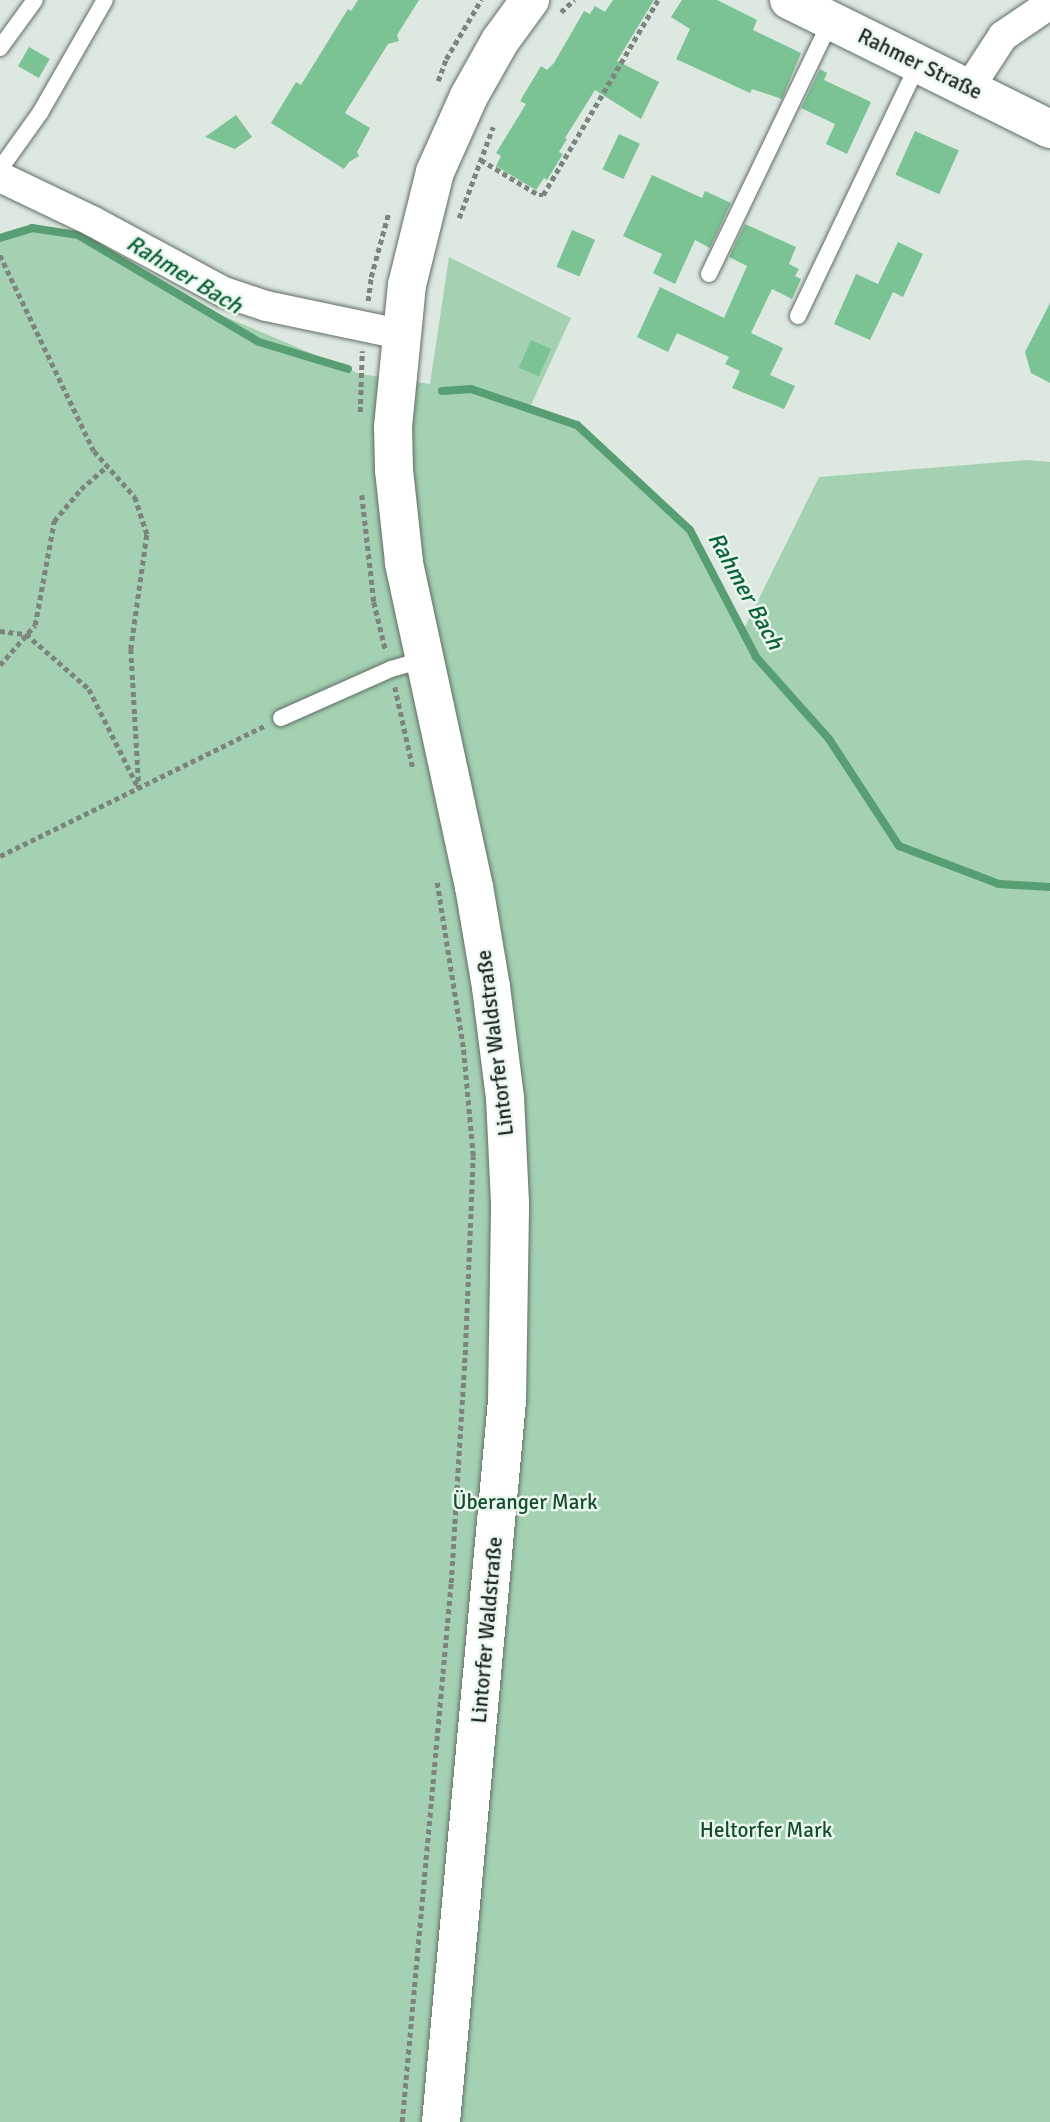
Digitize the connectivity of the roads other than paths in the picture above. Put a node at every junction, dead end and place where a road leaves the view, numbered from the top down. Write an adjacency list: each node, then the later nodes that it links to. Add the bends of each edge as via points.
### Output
1 (35, 0): 6 (lane)
2 (105, 0): 10 (lane, via 40,113)
3 (1050, 4): 8 (street, via 1003,36)
4 (544, 7): 14 (main road, Lintorfer Waldstraße, via 500,41 445,145 407,285)
5 (811, 8): 7 (main road, Rahmer Straße); 12 (lane)
6 (0, 48)
7 (918, 64): 8 (main road, Rahmer Straße); 13 (lane)
8 (969, 88): 9 (main road, Rahmer Straße)
9 (1050, 129)
10 (0, 169)
11 (0, 177): 14 (street, via 224,292 266,306)
12 (709, 274)
13 (798, 316)
14 (382, 331): 15 (main road, Lintorfer Waldstraße, via 404,562)
15 (408, 664): 16 (lane); 17 (main road, Lintorfer Waldstraße, via 474,887 505,1098 511,1267 501,1470)
16 (281, 718)
17 (441, 2122)

